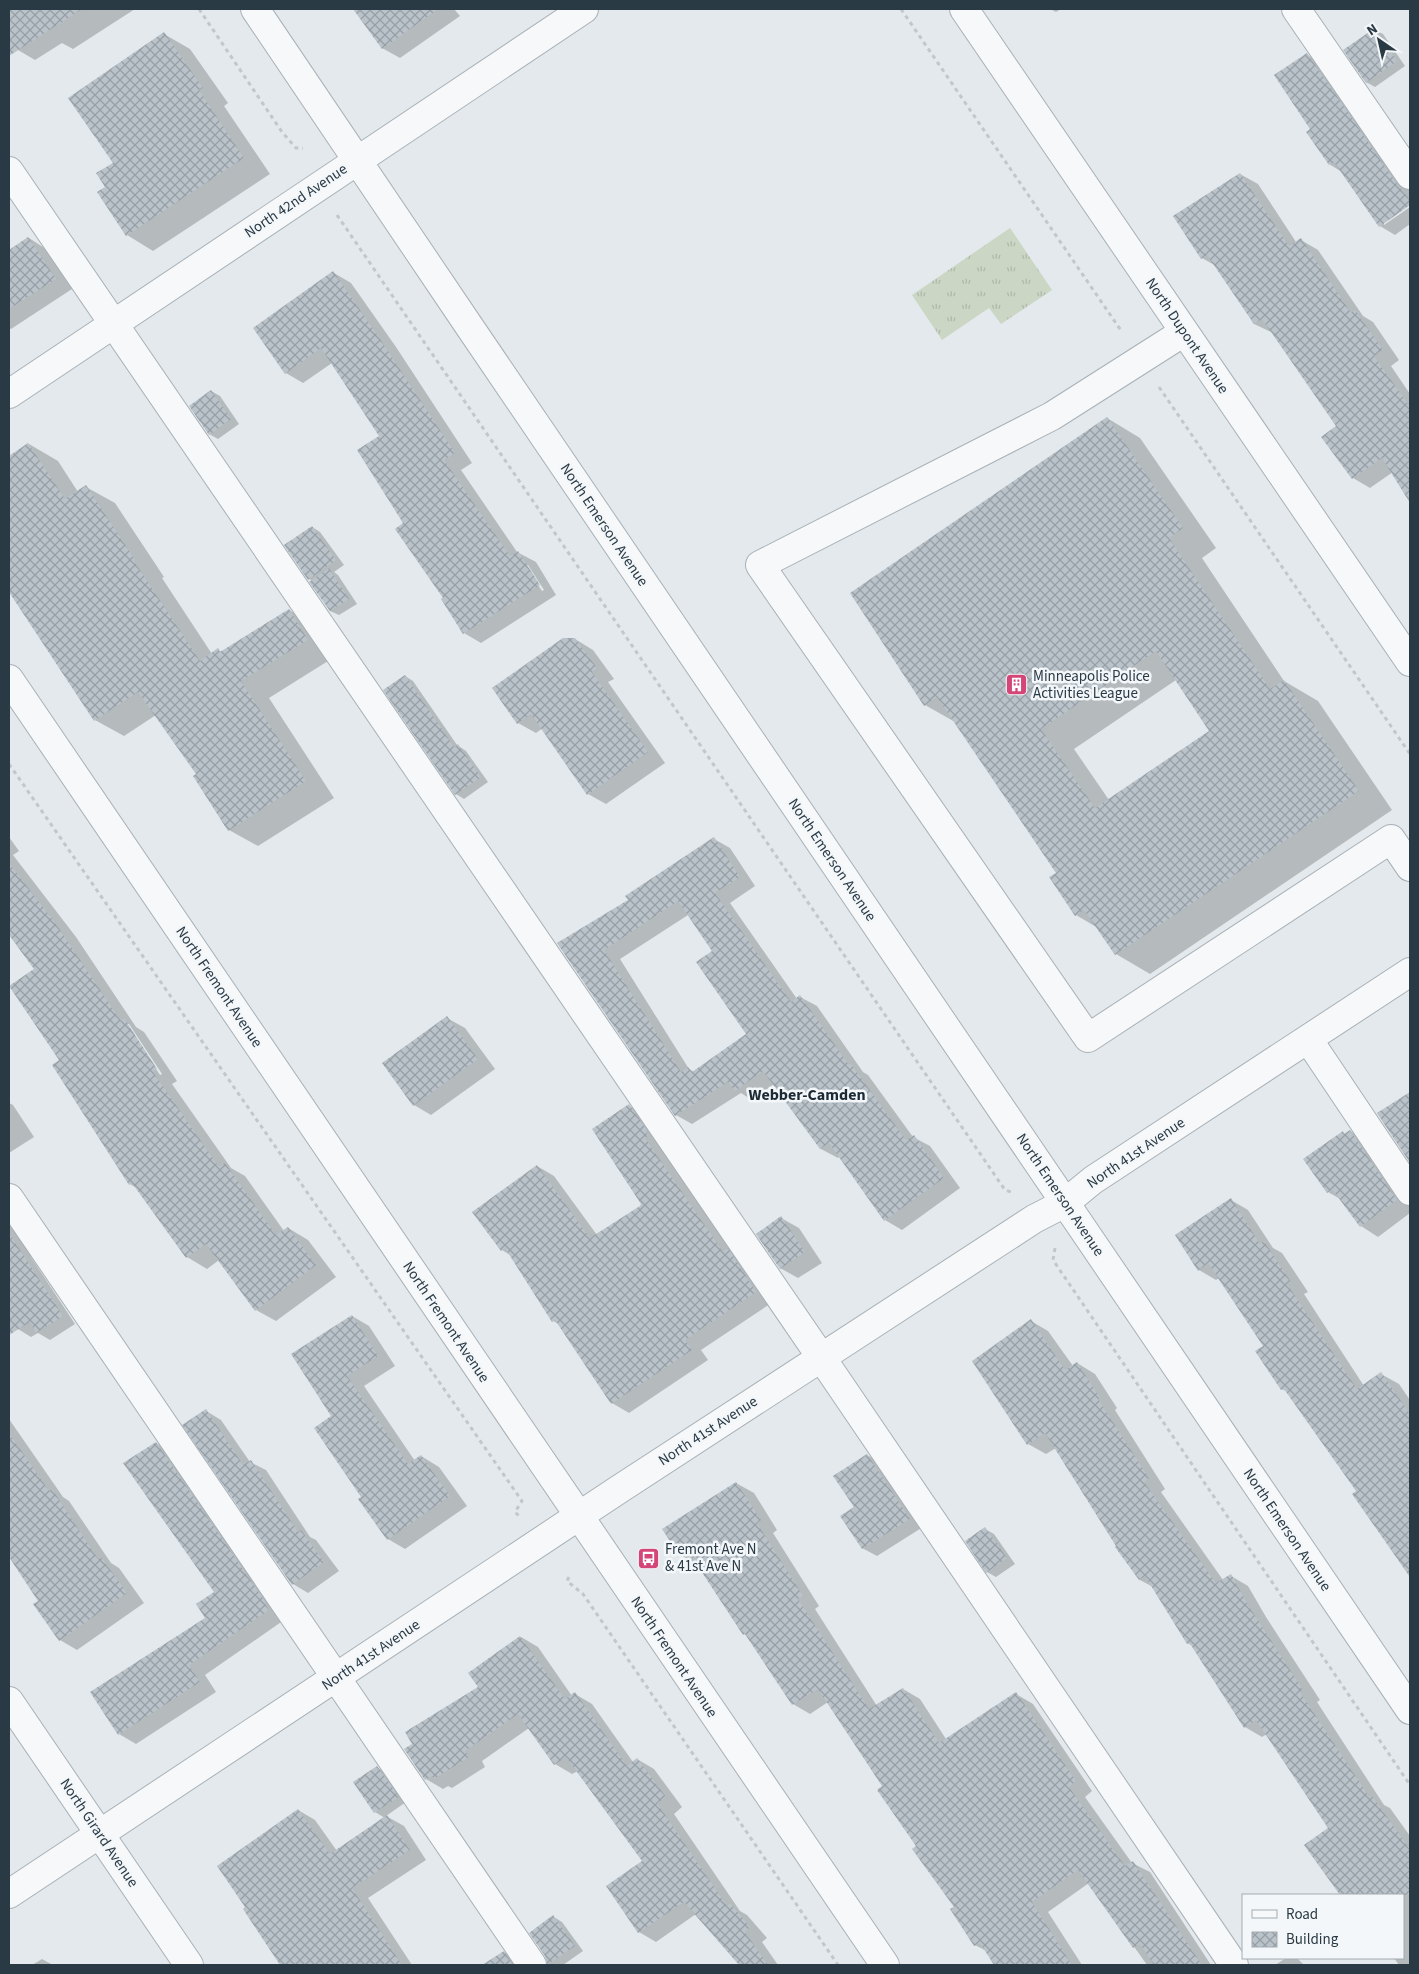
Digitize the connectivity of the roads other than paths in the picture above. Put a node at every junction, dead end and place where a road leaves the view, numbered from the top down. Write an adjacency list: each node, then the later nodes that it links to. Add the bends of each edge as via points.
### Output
1 (255, 9): 5 (street, North Emerson Avenue)
2 (584, 9): 5 (street, North 42nd Avenue)
3 (964, 9): 9 (street, North Dupont Avenue)
4 (1296, 9): 7 (street)
5 (358, 160): 8 (street, North 42nd Avenue); 18 (street, North Emerson Avenue)
6 (9, 171): 8 (street)
7 (1410, 175)
8 (113, 324): 10 (street, North 42nd Avenue); 19 (street)
9 (1184, 332): 11 (street, North Dupont Avenue); 13 (street, via 1052,416 760,566 1088,1038 1392,839)
10 (9, 394)
11 (1410, 662)
12 (9, 678): 20 (street, North Fremont Avenue)
13 (1410, 867)
14 (1410, 972): 15 (street, North 41st Avenue)
15 (1308, 1039): 16 (street); 18 (street, North 41st Avenue, via 1093,1180)
16 (1410, 1191)
17 (9, 1198): 21 (street)
18 (1065, 1203): 19 (street, North 41st Avenue, via 1034,1219); 23 (street, North Emerson Avenue)
19 (821, 1357): 20 (street, North 41st Avenue); 29 (street)
20 (579, 1517): 21 (street, North 41st Avenue); 28 (street, North Fremont Avenue)
21 (336, 1678): 24 (street, North 41st Avenue); 27 (street)
22 (9, 1702): 24 (street, North Girard Avenue)
23 (1410, 1710)
24 (100, 1833): 25 (street, North 41st Avenue); 26 (street, North Girard Avenue)
25 (9, 1894)
26 (189, 1965)
27 (532, 1965)
28 (885, 1965)
29 (1234, 1965)

